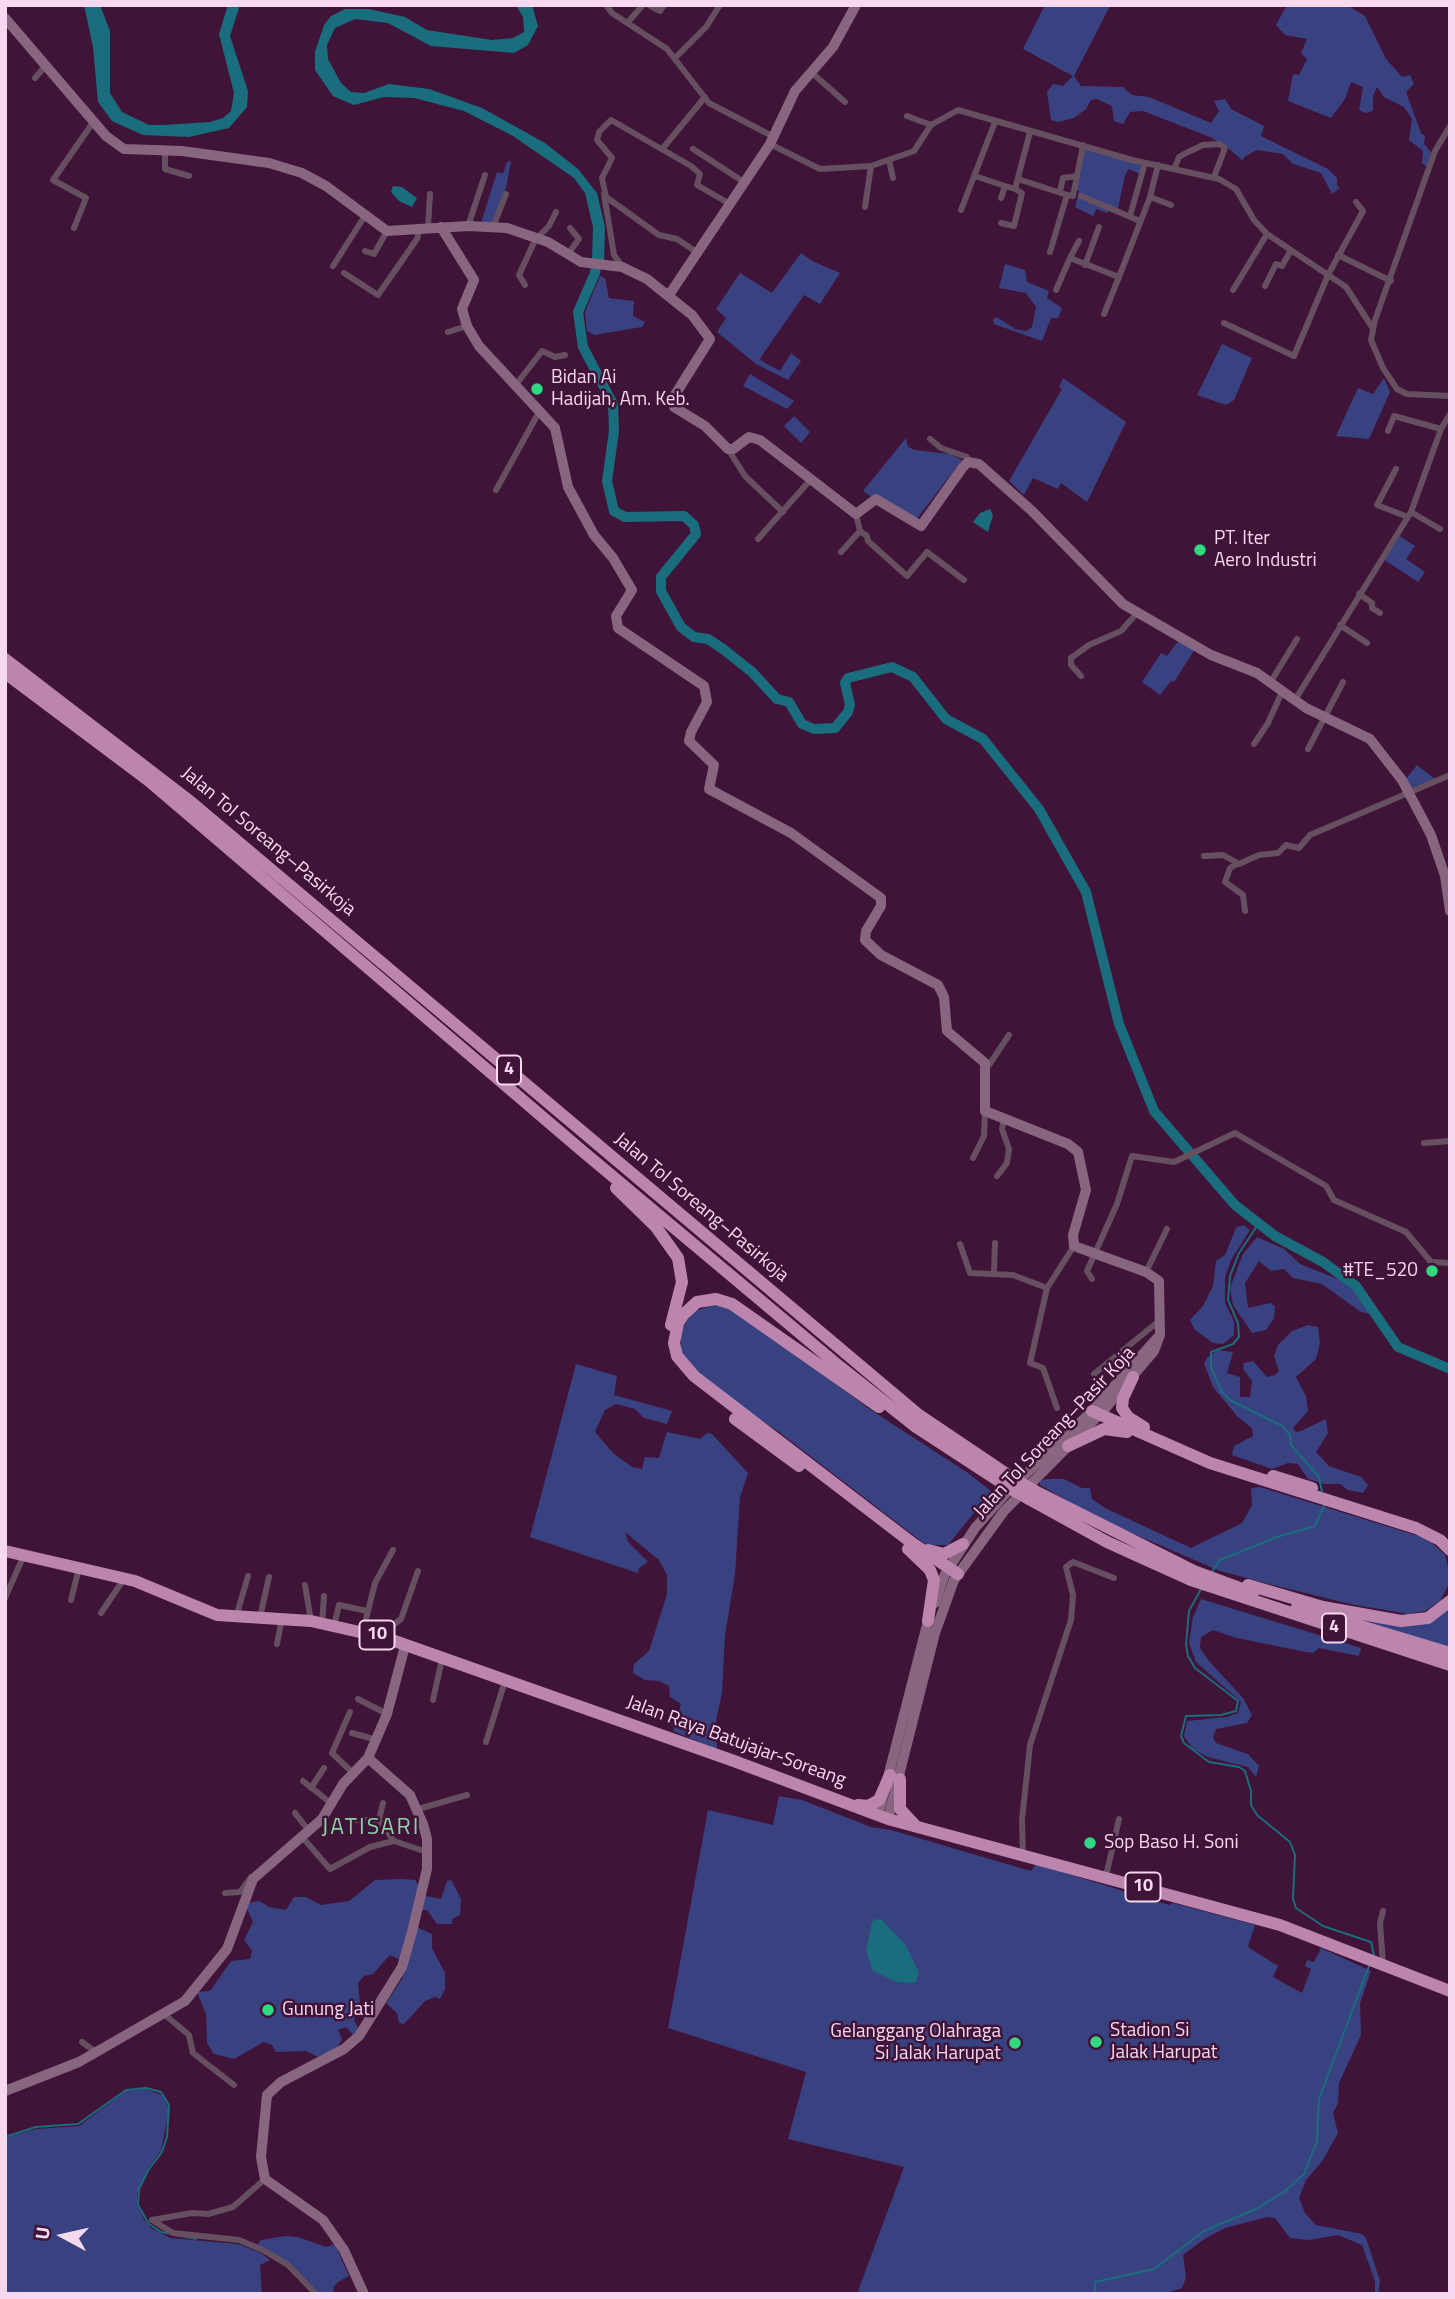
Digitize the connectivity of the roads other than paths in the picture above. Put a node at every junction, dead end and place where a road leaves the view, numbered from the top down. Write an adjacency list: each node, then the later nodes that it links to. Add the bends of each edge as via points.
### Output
1 (643, 5): 8 (street)
2 (649, 5): 3 (street, via 660,11)
3 (664, 5)
4 (720, 5): 9 (street, via 706,27)
5 (856, 5): 11 (street, via 833,47)
6 (605, 6): 8 (street)
7 (5, 18): 10 (street)
8 (628, 22): 9 (street)
9 (675, 58): 13 (street)
10 (47, 64): 12 (street); 16 (street)
11 (808, 76): 14 (street); 21 (street, via 792,96)
12 (35, 78)
13 (705, 97): 21 (street, via 719,111); 23 (street)
14 (845, 102)
15 (906, 116): 18 (street)
16 (94, 121): 24 (street, via 124,149); 63 (street, via 53,181 86,198)
17 (995, 122): 18 (street, via 958,110); 20 (street); 33 (street)
18 (932, 125): 26 (street, via 917,149)
19 (1450, 126): 82 (street, via 1438,143)
20 (1030, 132): 22 (street); 37 (street)
21 (773, 141): 29 (street, via 820,170); 38 (street)
22 (1083, 145): 27 (street); 34 (street)
23 (663, 148): 41 (street, via 608,120 597,138 612,159 602,178); 49 (street, via 700,174 697,185)
24 (165, 149): 32 (street, via 165,169); 54 (street, via 282,166 326,186)
25 (693, 149): 38 (street)
26 (889, 160): 29 (street); 36 (street)
27 (1145, 163): 28 (street); 55 (street)
28 (1158, 165): 30 (street); 46 (street)
29 (871, 166): 51 (street)
30 (1175, 167): 35 (street); 35 (street, via 1179,157 1202,145 1220,145 1225,148)
31 (485, 175): 58 (street)
32 (189, 176)
33 (975, 176): 39 (street); 52 (street)
34 (1077, 176): 42 (street, via 1063,178); 42 (street, via 1073,196)
35 (1214, 177): 66 (street, via 1236,189)
36 (893, 178)
37 (1018, 179): 40 (street); 42 (street)
38 (744, 182): 49 (street)
39 (1005, 186): 40 (street); 47 (street)
40 (1015, 189): 57 (street, via 1022,193 1014,226)
41 (605, 192): 72 (street, via 613,203 659,235 677,239); 78 (street, via 614,255)
42 (1063, 193): 71 (street)
43 (430, 194): 60 (street)
44 (506, 194): 59 (street)
45 (1081, 196): 55 (street)
46 (1150, 197): 50 (street); 56 (street)
47 (1001, 198)
48 (1356, 202): 74 (street, via 1364,209)
49 (730, 204): 72 (street)
50 (1171, 205)
51 (866, 207)
52 (961, 210)
53 (556, 212): 67 (street)
54 (366, 214): 65 (street); 76 (street)
55 (1129, 216): 56 (street)
56 (1140, 221): 81 (street)
57 (1001, 223)
58 (468, 226): 59 (street); 61 (street)
59 (494, 226): 67 (street)
60 (424, 227): 61 (street); 65 (street); 79 (street, via 378,295)
61 (441, 227): 90 (street, via 474,280 462,305)
62 (1099, 227): 77 (street)
63 (74, 228)
64 (570, 229): 73 (street, via 579,239)
65 (387, 231): 70 (street, via 374,254)
66 (1267, 234): 69 (street); 86 (street)
67 (537, 237): 73 (street); 83 (street, via 519,275)
68 (1079, 242): 75 (street)
69 (1291, 250): 80 (street); 84 (street, via 1282,266 1276,264)
70 (365, 251)
71 (1050, 252)
72 (698, 253): 87 (street)
73 (568, 254): 78 (street, via 585,263)
74 (1338, 255): 80 (street); 82 (street)
75 (1070, 258): 77 (street); 85 (street)
76 (333, 265)
77 (1085, 265): 81 (street)
78 (622, 267): 87 (street)
79 (344, 273)
80 (1328, 275): 89 (street, via 1294,356); 91 (street, via 1346,287)
81 (1119, 277): 88 (street)
82 (1391, 281): 91 (street)
83 (525, 285)
84 (1265, 286)
85 (1056, 290)
86 (1233, 290)
87 (669, 295): 101 (street, via 702,325 710,339 673,398 673,406 705,426)
88 (1104, 314)
89 (1224, 323)
90 (467, 326): 92 (street); 94 (street)
91 (1372, 327): 95 (street, via 1373,349 1397,389 1408,394)
92 (448, 332)
93 (565, 355): 94 (street, via 555,357 542,351)
94 (515, 386): 96 (street)
95 (1450, 396)
96 (539, 412): 105 (street); 138 (street, via 560,439 568,487 632,590 616,616 618,628 704,686 707,702 689,741 715,765 709,789 791,833 878,895 881,906 864,940 881,955 938,985 944,997 947,1031)
97 (1450, 414): 98 (street)
98 (1441, 429): 99 (street, via 1394,415); 108 (street)
99 (1388, 430)
100 (930, 439): 102 (street, via 967,457)
101 (728, 449): 104 (street, via 754,437); 106 (street, via 746,476)
102 (968, 462): 107 (street, via 921,526 876,499); 115 (street, via 993,475 1112,595)
103 (1396, 469): 108 (street, via 1377,505)
104 (812, 478): 106 (street); 107 (street)
105 (496, 490)
106 (783, 512): 111 (street)
107 (856, 514): 110 (street)
108 (1409, 514): 109 (street); 114 (street)
109 (1440, 529)
110 (860, 530): 112 (street); 113 (street, via 907,576 927,552)
111 (758, 539)
112 (841, 552)
113 (964, 580)
114 (1359, 594): 116 (street); 117 (street)
115 (1138, 612): 122 (street, via 1123,630 1071,658); 124 (street)
116 (1380, 613)
117 (1340, 625): 119 (street); 126 (street)
118 (1297, 639): 124 (street)
119 (1367, 643)
120 (5, 659): 166 (highway, Jalan Tol Soreang–Pasirkoja / 4, via 191,803 919,1415)
121 (5, 673): 143 (highway, Jalan Tol Soreang–Pasirkoja / 4, via 149,781)
122 (1081, 676)
123 (1343, 682): 127 (street)
124 (1269, 683): 125 (street)
125 (1282, 692): 126 (street); 128 (street)
126 (1295, 700): 127 (street)
127 (1323, 718): 129 (street); 131 (street, via 1370,739)
128 (1254, 744)
129 (1308, 749)
130 (1450, 775): 131 (street)
131 (1407, 792): 133 (street); 134 (street, via 1310,835 1299,848 1286,845 1278,853)
132 (1204, 856): 134 (street, via 1223,855)
133 (1445, 861): 136 (street)
134 (1237, 864): 135 (street, via 1230,868 1225,882 1243,895)
135 (1245, 911)
136 (1450, 911)
137 (1009, 1035): 138 (street)
138 (987, 1068): 139 (street)
139 (985, 1111): 140 (street); 144 (street, via 984,1136)
140 (1004, 1119): 145 (street, via 1002,1129 1009,1149 1007,1163); 149 (street, via 1078,1152 1086,1189)
141 (1450, 1141): 142 (street)
142 (1423, 1143)
143 (580, 1149): 162 (highway, Jalan Tol Soreang–Pasirkoja / 4); 171 (highway, via 656,1227 678,1258 682,1282 668,1340 670,1359 677,1370 704,1395)
144 (973, 1158)
145 (997, 1176)
146 (1167, 1229): 153 (street)
147 (995, 1243): 152 (street)
148 (960, 1244): 152 (street, via 970,1273)
149 (1074, 1246): 150 (street); 155 (street)
150 (1096, 1256): 151 (street, via 1132,1156 1170,1163 1237,1133 1326,1186 1334,1200 1406,1232 1431,1262); 153 (street); 154 (street, via 1087,1271)
151 (1450, 1263)
152 (994, 1272): 155 (street)
153 (1146, 1272): 156 (street, via 1159,1281)
154 (1092, 1279)
155 (1047, 1288): 160 (street, via 1030,1363 1043,1368)
156 (1159, 1321): 157 (street); 158 (street)
157 (1160, 1335): 159 (street, Jalan Tol Soreang–Pasir Koja, via 1154,1351); 161 (street, Jalan Tol Soreang–Pasir Koja)
158 (1094, 1374)
159 (1133, 1377): 161 (street, Jalan Tol Soreang–Pasir Koja); 163 (highway, via 1122,1408)
160 (1057, 1408)
161 (1097, 1411): 163 (highway); 164 (street, Jalan Tol Soreang–Pasir Koja); 165 (highway); 170 (street, Jalan Tol Soreang–Pasir Koja, via 1000,1499)
162 (916, 1427): 166 (highway, Jalan Tol Soreang–Pasirkoja / 4); 171 (highway, via 893,1418 732,1304 716,1299 697,1302 678,1323 677,1356 694,1376)
163 (1154, 1433): 167 (highway)
164 (1068, 1446): 165 (highway, via 1104,1429 1115,1429); 178 (street, Jalan Tol Soreang–Pasir Koja)
165 (1171, 1446): 167 (highway, via 1210,1463)
166 (1011, 1483): 183 (highway, Jalan Tol Soreang–Pasirkoja / 4, bridge)
167 (1307, 1491): 168 (highway)
168 (1339, 1501): 169 (highway, via 1426,1523); 173 (highway, via 1416,1528)
169 (1450, 1538)
170 (963, 1544): 171 (highway, via 940,1555); 178 (street, Jalan Tol Soreang–Pasir Koja)
171 (910, 1546): 178 (highway); 194 (highway, via 934,1580)
172 (393, 1550): 189 (street, via 375,1583)
173 (1450, 1550)
174 (5, 1552): 175 (highway, Jalan Raya Batujajar-Soreang / 10)
175 (24, 1555): 176 (highway, Jalan Raya Batujajar-Soreang / 10); 186 (street)
176 (79, 1568): 182 (highway, Jalan Raya Batujajar-Soreang / 10); 187 (street)
177 (418, 1571): 197 (street, via 401,1619)
178 (951, 1574): 194 (street, Jalan Tol Soreang–Pasir Koja); 214 (street, Jalan Tol Soreang–Pasir Koja)
179 (248, 1576): 191 (street)
180 (269, 1577): 192 (street)
181 (1114, 1578): 231 (street, via 1073,1562 1066,1567 1073,1595 1071,1620 1030,1745)
182 (124, 1579): 190 (street); 191 (highway, Jalan Raya Batujajar-Soreang / 10, via 217,1615)
183 (1221, 1584): 188 (highway, via 1401,1621 1428,1618); 200 (highway, 4); 202 (highway, 4)
184 (304, 1585): 195 (street)
185 (324, 1596): 195 (street)
186 (5, 1598)
187 (71, 1600)
188 (1450, 1601)
189 (367, 1611): 195 (street, via 339,1605); 196 (street)
190 (101, 1613)
191 (236, 1617): 192 (highway, Jalan Raya Batujajar-Soreang / 10)
192 (260, 1617): 193 (highway, Jalan Raya Batujajar-Soreang / 10)
193 (282, 1618): 195 (highway, Jalan Raya Batujajar-Soreang / 10); 198 (street)
194 (928, 1621): 214 (street, Jalan Tol Soreang–Pasir Koja)
195 (322, 1624): 196 (highway, Jalan Raya Batujajar-Soreang / 10)
196 (363, 1631): 197 (highway, Jalan Raya Batujajar-Soreang / 10)
197 (386, 1638): 199 (highway, Jalan Raya Batujajar-Soreang / 10)
198 (277, 1644)
199 (403, 1652): 201 (highway, Jalan Raya Batujajar-Soreang / 10); 207 (street)
200 (1450, 1653)
201 (441, 1664): 203 (highway, Jalan Raya Batujajar-Soreang / 10); 205 (street)
202 (1450, 1665)
203 (505, 1681): 210 (street); 220 (highway, Jalan Raya Batujajar-Soreang / 10)
204 (358, 1699): 207 (street)
205 (433, 1700)
206 (350, 1712): 213 (street, via 332,1754)
207 (387, 1714): 209 (street)
208 (352, 1733): 209 (street)
209 (377, 1740): 211 (street)
210 (486, 1742)
211 (368, 1758): 213 (street); 221 (street, via 400,1783)
212 (324, 1768): 216 (street)
213 (353, 1773): 219 (street)
214 (895, 1777): 220 (highway, via 875,1804); 223 (street, Jalan Tol Soreang–Pasir Koja); 227 (highway, via 900,1809)
215 (303, 1781): 216 (street)
216 (311, 1788): 219 (street)
217 (467, 1794): 221 (street)
218 (383, 1803): 225 (street)
219 (332, 1804): 228 (street)
220 (850, 1805): 223 (highway, Jalan Raya Batujajar-Soreang / 10)
221 (418, 1809): 230 (street)
222 (295, 1813): 228 (street)
223 (883, 1817): 227 (highway, Jalan Raya Batujajar-Soreang / 10)
224 (1119, 1819): 233 (street)
225 (379, 1820): 226 (street); 229 (street)
226 (356, 1821)
227 (918, 1827): 231 (highway, Jalan Raya Batujajar-Soreang / 10)
228 (306, 1834): 229 (street, via 330,1869 370,1847); 232 (street)
229 (394, 1841): 230 (street)
230 (427, 1852): 243 (street, via 422,1896 402,1967 372,2018 344,2049 293,2074 267,2095 261,2157)
231 (1023, 1856): 233 (highway, Jalan Raya Batujajar-Soreang / 10)
232 (259, 1872): 234 (street, via 240,1892); 238 (street, via 248,1889 227,1949 185,2001)
233 (1105, 1876): 236 (highway, Jalan Raya Batujajar-Soreang / 10, via 1280,1925)
234 (225, 1893)
235 (1383, 1911): 236 (street, via 1384,1950)
236 (1374, 1964): 237 (highway, Jalan Raya Batujajar-Soreang / 10)
237 (1450, 1991)
238 (165, 2015): 240 (street); 241 (street, via 189,2035 194,2053)
239 (82, 2042): 240 (street)
240 (97, 2053): 242 (street)
241 (234, 2085)
242 (5, 2091)
243 (265, 2179): 244 (street, via 233,2207 152,2220 173,2233 239,2240 263,2250 288,2265); 245 (street, via 323,2220 344,2250)
244 (316, 2294)
245 (364, 2294)

